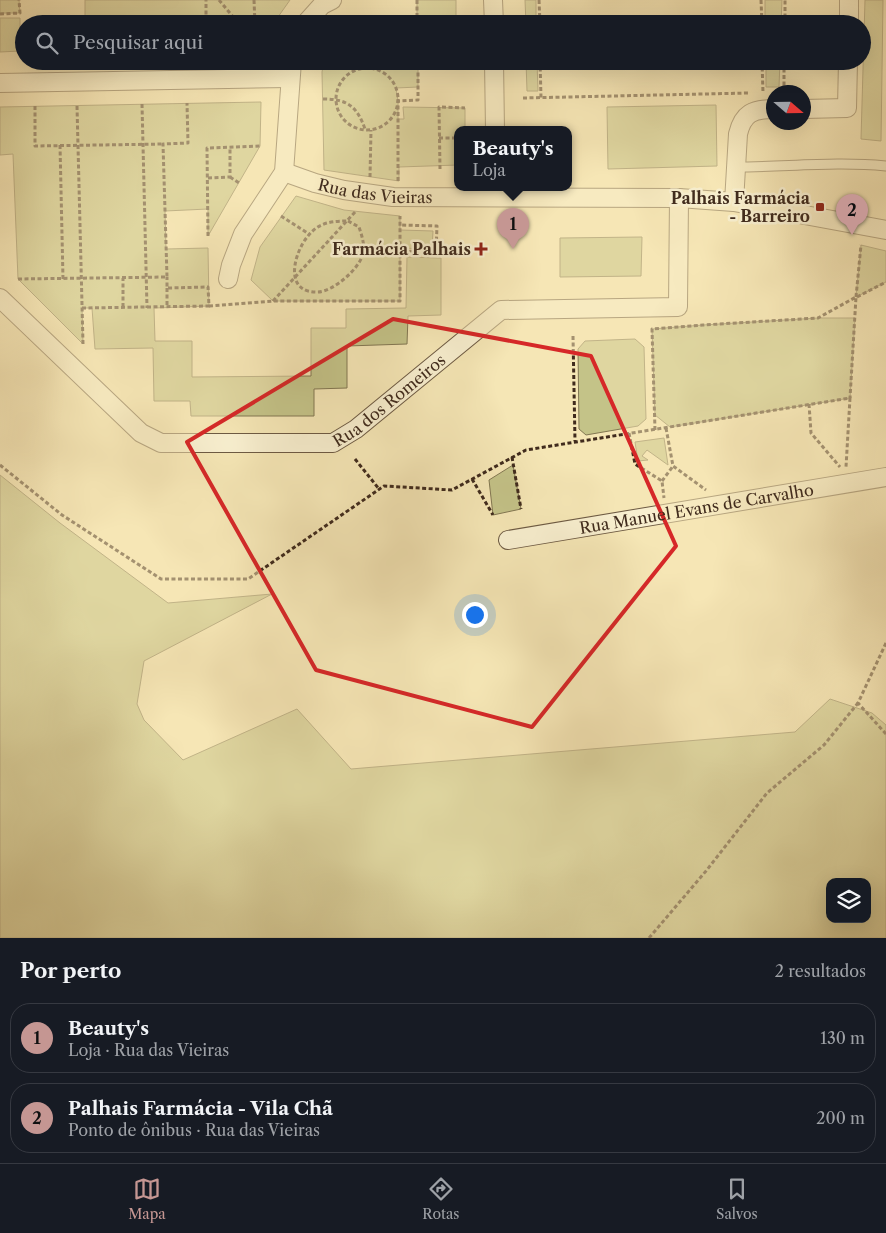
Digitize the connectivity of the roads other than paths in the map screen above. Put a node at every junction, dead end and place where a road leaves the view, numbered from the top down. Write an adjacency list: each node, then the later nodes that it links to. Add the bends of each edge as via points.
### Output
1 (332, 0): 4 (street)
2 (493, 0): 5 (street)
3 (849, 0): 6 (street)
4 (313, 15)
5 (494, 15)
6 (849, 15)
7 (291, 70): 10 (street); 16 (street)
8 (494, 70): 13 (street)
9 (848, 70): 12 (street, via 847,108)
10 (0, 83)
11 (766, 109): 15 (street, via 757,110 743,119 738,134)
12 (811, 109)
13 (494, 126)
14 (886, 166): 15 (lane, via 811,164)
15 (735, 168): 19 (street)
16 (284, 172): 17 (street, Rua das Vieiras, via 344,190 393,198); 21 (street, via 243,234)
17 (495, 193): 18 (street, Rua das Vieiras)
18 (679, 198): 19 (street, Rua das Vieiras); 22 (street, Rua dos Romeiros, via 678,307 501,310 356,429 333,443 160,443 141,434)
19 (734, 202): 20 (street, Rua das Vieiras)
20 (886, 230)
21 (228, 279)
22 (0, 298)
23 (886, 477): 24 (street, Rua Manuel Evans de Carvalho)
24 (508, 540)

